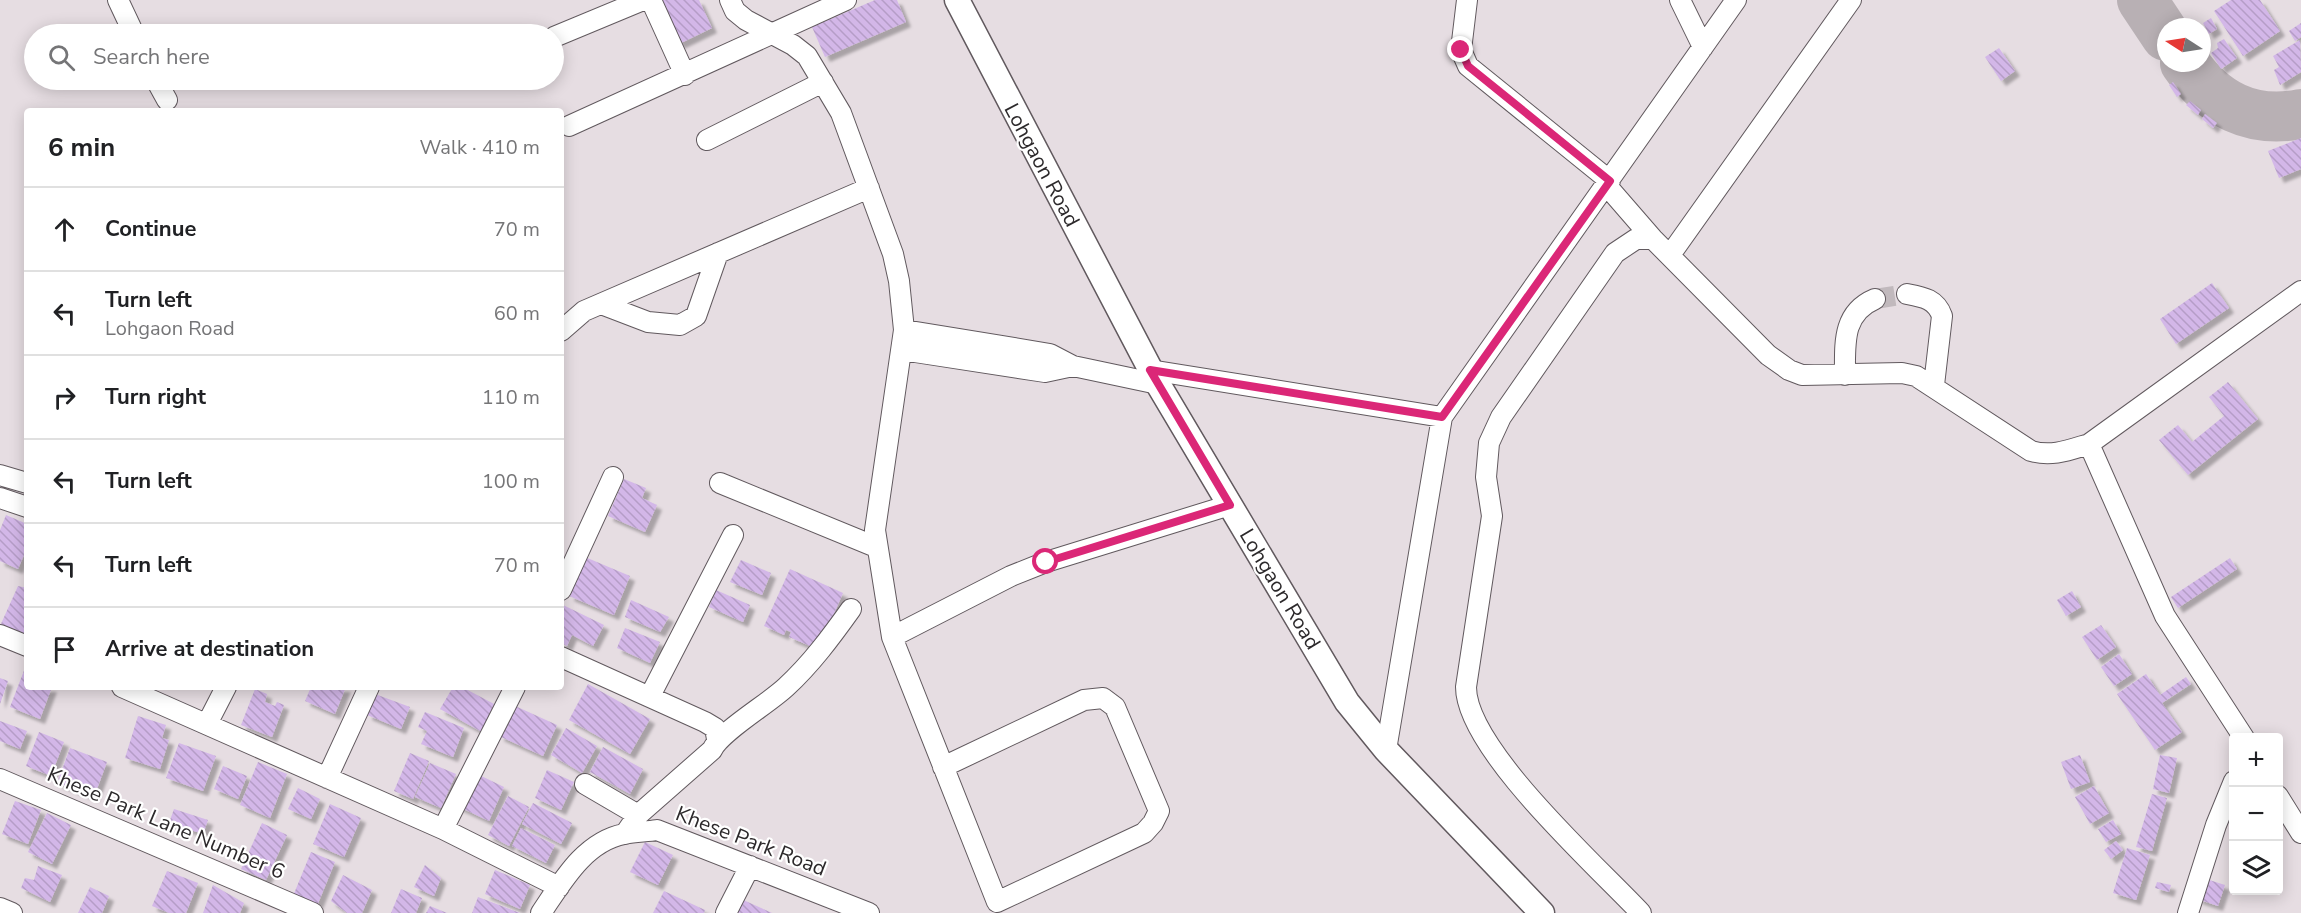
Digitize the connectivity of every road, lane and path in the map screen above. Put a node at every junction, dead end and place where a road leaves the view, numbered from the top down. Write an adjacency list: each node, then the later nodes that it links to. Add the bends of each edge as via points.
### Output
1 (118, 0): 11 (street)
2 (643, 0): 12 (street)
3 (651, 0): 15 (street)
4 (730, 0): 13 (street, via 746,20)
5 (846, 0): 13 (street)
6 (957, 0): 35 (main road, Lohgaon Road)
7 (1467, 0): 21 (street, via 1461,50 1468,66)
8 (1680, 0): 14 (street)
9 (1736, 0): 14 (street)
10 (1851, 0): 25 (street)
11 (129, 24)
12 (564, 33)
13 (774, 35): 15 (street); 16 (street, via 807,56)
14 (1703, 47): 21 (street)
15 (685, 75): 19 (street)
16 (823, 82): 20 (street); 22 (street, via 841,113)
17 (162, 90): 18 (street)
18 (167, 100)
19 (569, 126)
20 (707, 140)
21 (1608, 184): 23 (street); 37 (street)
22 (869, 188): 24 (street); 31 (street, via 893,254)
23 (1653, 239): 25 (street); 83 (street, via 1636,239 1615,253 1493,432 1486,477 1492,516 1466,694 1471,715 1503,767)
24 (718, 253): 29 (street); 29 (street, via 696,316 680,325 648,322)
25 (1670, 255): 34 (street, via 1768,355 1788,370 1802,375)
26 (2301, 291): 38 (street)
27 (1907, 294): 36 (street, via 1931,300 1939,306 1942,316)
28 (1875, 299): 34 (street, via 1864,304 1847,326)
29 (601, 304): 30 (street, via 584,311)
30 (564, 328)
31 (904, 330): 32 (street); 33 (street, via 1050,354)
32 (902, 350): 33 (street, via 1045,372); 47 (street, via 875,530)
33 (1073, 366): 35 (street)
34 (1845, 375): 36 (street, via 1902,373 1916,375)
35 (1154, 377): 37 (street); 44 (main road, Lohgaon Road)
36 (1934, 385): 38 (street, via 2031,451 2054,454)
37 (1442, 417): 62 (street)
38 (2089, 444): 60 (street, via 2165,616)
39 (0, 475): 41 (street)
40 (613, 477): 48 (street)
41 (24, 482)
42 (720, 483): 47 (street)
43 (0, 498): 45 (street)
44 (1230, 505): 51 (street, via 1046,562); 62 (main road, Lohgaon Road, via 1347,702)
45 (24, 506)
46 (733, 535): 58 (street)
47 (876, 546): 51 (street)
48 (564, 583)
49 (851, 609): 61 (street, via 816,657 785,688)
50 (0, 635): 52 (street)
51 (892, 637): 63 (street)
52 (24, 645)
53 (564, 658): 58 (street)
54 (129, 690): 59 (street)
55 (224, 690): 59 (street)
56 (368, 690): 65 (street)
57 (512, 690): 71 (street)
58 (650, 696): 61 (street, via 715,728)
59 (207, 724): 65 (street)
60 (2241, 733)
61 (717, 739): 69 (street, via 712,750)
62 (1386, 750): 82 (main road, Lohgaon Road)
63 (944, 767): 63 (street, via 997,902 1144,833 1159,811 1115,707 1103,698 1083,700)
64 (0, 778): 78 (street, Khese Park Lane Number 6)
65 (327, 778): 71 (street)
66 (585, 784): 69 (street)
67 (2233, 787): 70 (street)
68 (2283, 808): 72 (street)
69 (638, 815): 73 (street)
70 (2225, 825): 84 (street)
71 (443, 829): 75 (street)
72 (2292, 829)
73 (625, 834): 74 (street, Khese Park Road, via 657,830); 75 (street, Khese Park Road, via 605,840 586,854)
74 (750, 867): 80 (street); 81 (street, Khese Park Road)
75 (559, 887): 79 (street, Khese Park Road)
76 (0, 908): 77 (street)
77 (12, 913)
78 (313, 913)
79 (541, 913)
80 (726, 913)
81 (869, 913)
82 (1542, 913)
83 (1641, 913)
84 (2188, 913)

